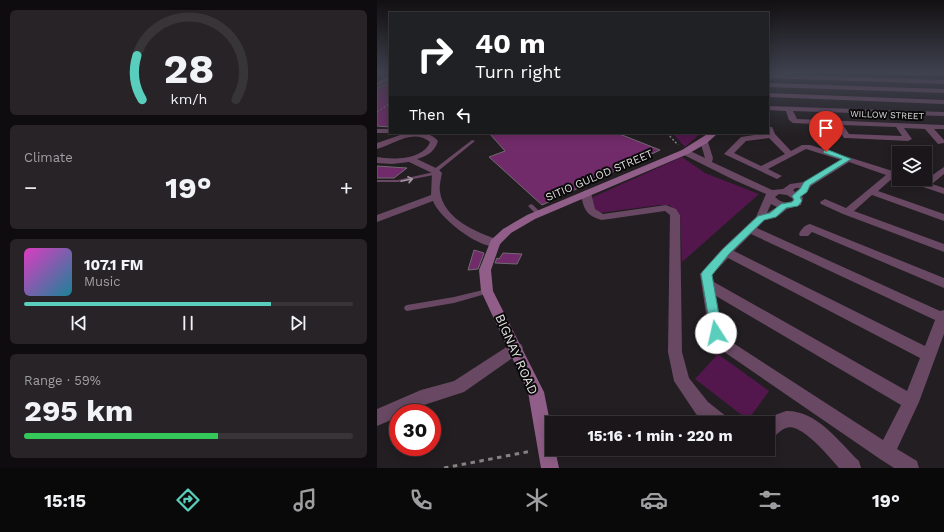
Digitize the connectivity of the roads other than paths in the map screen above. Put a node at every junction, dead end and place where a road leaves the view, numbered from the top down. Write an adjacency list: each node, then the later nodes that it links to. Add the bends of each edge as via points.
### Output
1 (927, 94): 3 (street)
2 (769, 95): 3 (street)
3 (934, 102): 4 (street); 7 (street)
4 (944, 102)
5 (769, 108): 6 (street)
6 (789, 109): 7 (street); 8 (street, WILLOW STREET, via 795,121)
7 (944, 113)
8 (838, 123): 9 (street, WILLOW STREET); 9 (street, via 847,136 908,139)
9 (898, 125): 10 (street, WILLOW STREET)
10 (927, 126): 11 (street, WILLOW STREET); 20 (street)
11 (944, 127)
12 (377, 131): 14 (street)
13 (770, 131): 23 (street)
14 (389, 133)
15 (395, 134): 21 (street); 24 (street, via 426,136 434,141 431,149)
16 (713, 134): 19 (main road, SITIO GULOD STREET)
17 (760, 134): 28 (street, via 744,139 728,154)
18 (473, 141): 30 (lane)
19 (704, 141): 22 (main road, SITIO GULOD STREET); 27 (street)
20 (941, 142)
21 (377, 147)
22 (685, 152): 27 (street); 41 (main road, SITIO GULOD STREET)
23 (791, 154): 25 (street, via 810,147); 28 (street)
24 (410, 159): 26 (street, via 392,162); 30 (street)
25 (848, 159): 31 (street); 36 (street)
26 (377, 160)
27 (708, 162): 42 (street)
28 (761, 169): 32 (street)
29 (944, 170): 34 (street)
30 (436, 172): 35 (lane, one-way to 30, via 398,181); 43 (street)
31 (892, 174)
32 (777, 176)
33 (892, 178): 40 (street)
34 (932, 179)
35 (377, 181)
36 (807, 184): 38 (street, via 793,186); 44 (street)
37 (928, 186): 39 (street)
38 (786, 191): 42 (street, via 780,190); 44 (street)
39 (944, 191)
40 (872, 192): 48 (street); 52 (street)
41 (586, 193): 49 (main road, SITIO GULOD STREET); 66 (street, via 589,208 594,215 666,208 675,215 675,352 682,381 702,408)
42 (771, 195): 47 (street, via 775,203); 51 (street)
43 (436, 196): 50 (street); 55 (street, via 444,212 460,225)
44 (796, 196): 47 (street, via 798,201 795,204)
45 (825, 202): 48 (street)
46 (531, 206): 49 (lane)
47 (783, 206): 51 (street, via 773,215)
48 (847, 212): 56 (street)
49 (539, 214): 55 (main road, SITIO GULOD STREET, via 507,231)
50 (377, 218)
51 (761, 218): 54 (street)
52 (944, 218)
53 (810, 226): 58 (street)
54 (749, 229): 57 (street); 62 (street)
55 (495, 243): 60 (main road, BIGNAY ROAD, via 485,270)
56 (944, 248)
57 (726, 252): 59 (street, via 706,274); 64 (street)
58 (944, 283)
59 (708, 285): 65 (street); 69 (street, via 716,333 722,343)
60 (487, 291): 61 (lane); 63 (main road, BIGNAY ROAD)
61 (407, 308)
62 (943, 316): 64 (street)
63 (516, 348): 67 (street, via 458,387 421,398); 70 (main road, BIGNAY ROAD, via 536,392)
64 (929, 355): 65 (street)
65 (911, 402): 69 (street)
66 (712, 416)
67 (377, 418)
68 (775, 426): 71 (street, via 786,419 798,419 811,427)
69 (886, 453): 72 (street)
70 (550, 468)
71 (852, 468)
72 (910, 468)

